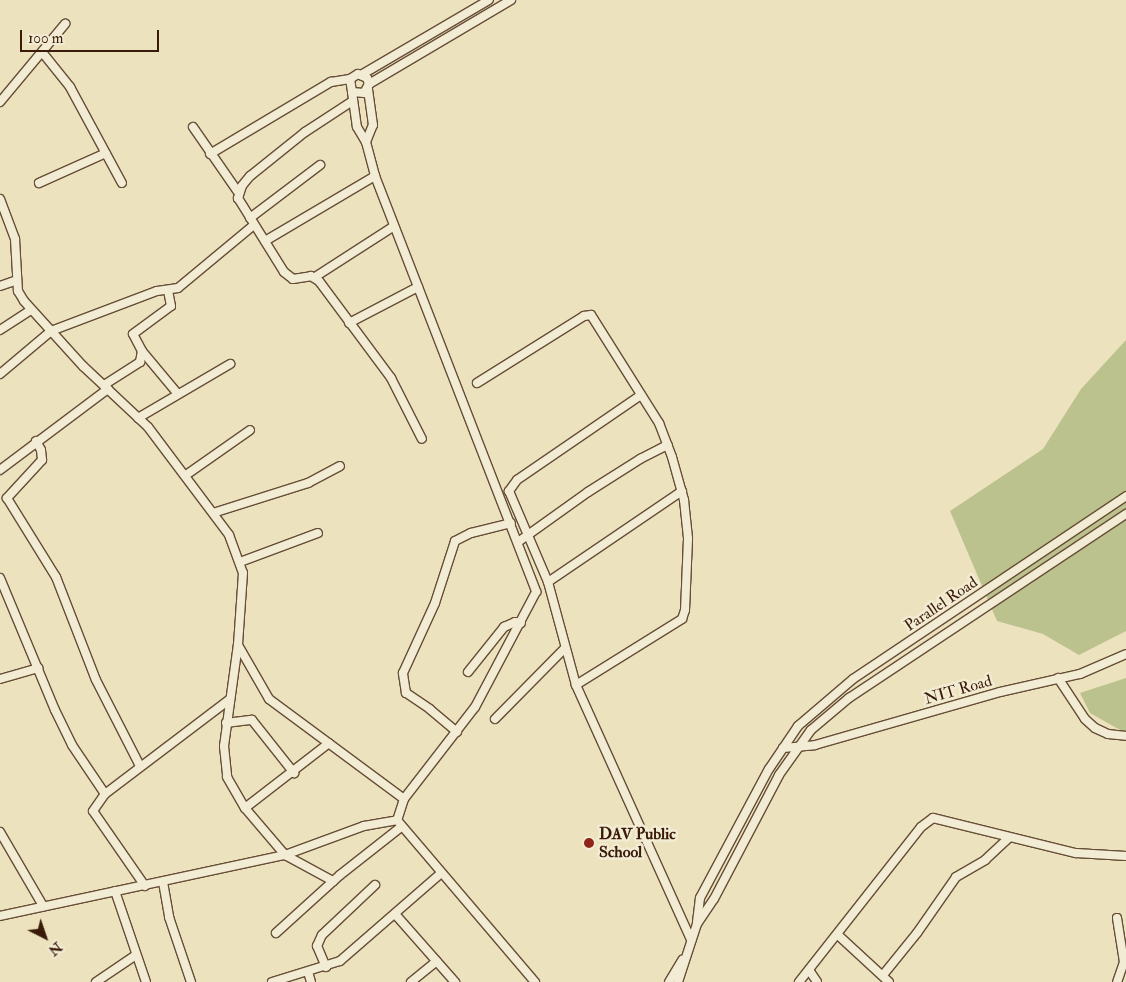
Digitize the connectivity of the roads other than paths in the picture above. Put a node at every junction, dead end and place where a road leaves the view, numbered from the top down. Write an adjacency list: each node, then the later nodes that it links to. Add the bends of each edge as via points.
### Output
1 (489, 0): 5 (street)
2 (511, 0): 7 (street)
3 (65, 24): 4 (street)
4 (42, 52): 9 (street); 13 (street, via 70,87)
5 (361, 74): 6 (street); 7 (street)
6 (350, 79): 8 (street); 14 (street, via 331,82 288,105)
7 (368, 86): 8 (street, via 361,94); 12 (street, via 373,125)
8 (352, 92): 10 (street)
9 (0, 102)
10 (351, 102): 12 (street, via 357,127); 19 (street, via 305,132 250,176)
11 (193, 127): 14 (street)
12 (366, 142): 16 (street)
13 (106, 153): 17 (street); 18 (street)
14 (210, 154): 19 (street)
15 (320, 165): 21 (street)
16 (375, 176): 22 (street); 23 (street)
17 (39, 183)
18 (122, 183)
19 (238, 192): 21 (street, via 238,198)
20 (0, 198): 25 (street, via 15,239)
21 (252, 222): 23 (street); 28 (street, via 178,288)
22 (394, 226): 24 (street); 27 (street)
23 (265, 241): 24 (street, via 289,277)
24 (315, 277): 30 (street)
25 (17, 280): 26 (street); 29 (street, via 18,292)
26 (0, 286)
27 (418, 288): 30 (street); 52 (street)
28 (168, 291): 32 (street, via 157,291); 33 (street, via 171,306 133,334)
29 (31, 310): 31 (street); 32 (street)
30 (349, 323): 42 (street, via 391,378)
31 (0, 330)
32 (51, 332): 35 (street); 37 (street)
33 (142, 351): 37 (street, via 140,362); 38 (street)
34 (230, 364): 38 (street)
35 (0, 374)
36 (477, 383): 39 (street, via 591,315)
37 (106, 387): 40 (street); 43 (street)
38 (178, 394): 40 (street)
39 (641, 395): 44 (street, via 659,423); 54 (street, via 510,485 510,497)
40 (138, 418): 47 (street)
41 (250, 430): 47 (street)
42 (422, 439)
43 (36, 441): 46 (street); 76 (street, via 42,460 7,498 56,577 96,680)
44 (668, 445): 48 (street); 54 (street, via 640,458)
45 (340, 466): 50 (street, via 308,483)
46 (0, 470)
47 (186, 475): 50 (street)
48 (682, 491): 58 (street); 67 (street, via 688,538 682,619)
49 (1126, 496): 74 (street, Parallel Road, via 854,679 798,726)
50 (213, 513): 56 (street, via 229,535)
51 (1126, 514): 75 (street, Parallel Road, via 849,698 827,714)
52 (510, 523): 55 (street); 71 (street, via 455,541 435,603 403,673 406,694)
53 (318, 532): 56 (street)
54 (528, 535): 55 (street); 58 (street)
55 (518, 542): 59 (street, via 536,592)
56 (240, 562): 60 (street, via 243,573)
57 (0, 578): 63 (street)
58 (548, 582): 61 (street)
59 (521, 623): 64 (street, via 504,627); 71 (street)
60 (238, 644): 68 (street); 73 (street, via 269,699)
61 (564, 649): 67 (street); 69 (street)
62 (1126, 654): 65 (street, NIT Road, via 1086,672)
63 (38, 668): 66 (street); 78 (street, via 72,745)
64 (468, 672)
65 (1058, 678): 72 (street, via 1085,719 1108,734); 75 (street, NIT Road)
66 (0, 679)
67 (576, 685): 99 (street)
68 (229, 700): 70 (street); 76 (street)
69 (495, 719)
70 (226, 724): 77 (street, via 252,720); 80 (street, via 224,763 234,793)
71 (458, 732): 79 (street)
72 (1126, 736)
73 (329, 743): 77 (street); 79 (street)
74 (783, 748): 75 (street, NIT Road); 96 (street, via 700,898)
75 (796, 748): 96 (street, via 778,775 714,899)
76 (140, 766): 78 (street)
77 (294, 773): 80 (street)
78 (105, 794): 90 (street, via 93,811 94,816)
79 (404, 799): 81 (street)
80 (245, 808): 84 (street)
81 (399, 824): 84 (street, via 364,826); 86 (street); 87 (street)
82 (0, 832): 92 (street)
83 (1009, 838): 85 (street, via 1076,853); 98 (street, via 940,818 928,821); 107 (street, via 985,860 956,877)
84 (285, 855): 87 (street); 88 (street)
85 (1126, 856)
86 (440, 874): 93 (street); 115 (street)
87 (333, 881): 97 (street)
88 (163, 882): 90 (street); 110 (street, via 169,917)
89 (375, 885): 103 (street, via 322,934 317,946)
90 (145, 886): 91 (street)
91 (115, 891): 92 (street); 100 (street)
92 (43, 906): 94 (street)
93 (395, 914): 102 (street); 103 (street, via 340,961)
94 (0, 916)
95 (1117, 918): 105 (street)
96 (697, 924): 99 (street)
97 (276, 933)
98 (838, 935): 104 (street); 107 (street)
99 (691, 940): 101 (street)
100 (136, 955): 108 (street); 109 (street)
101 (685, 955): 116 (street); 117 (street)
102 (437, 960): 113 (street); 114 (street)
103 (326, 967): 106 (street)
104 (809, 970): 118 (street); 119 (street)
105 (1124, 970): 121 (street)
106 (308, 972): 111 (street); 112 (street)
107 (883, 975): 120 (street)
108 (96, 982)
109 (146, 982)
110 (191, 982)
111 (272, 982)
112 (311, 982)
113 (411, 982)
114 (455, 982)
115 (535, 982)
116 (669, 982)
117 (678, 982)
118 (799, 982)
119 (818, 982)
120 (889, 982)
121 (1117, 982)

